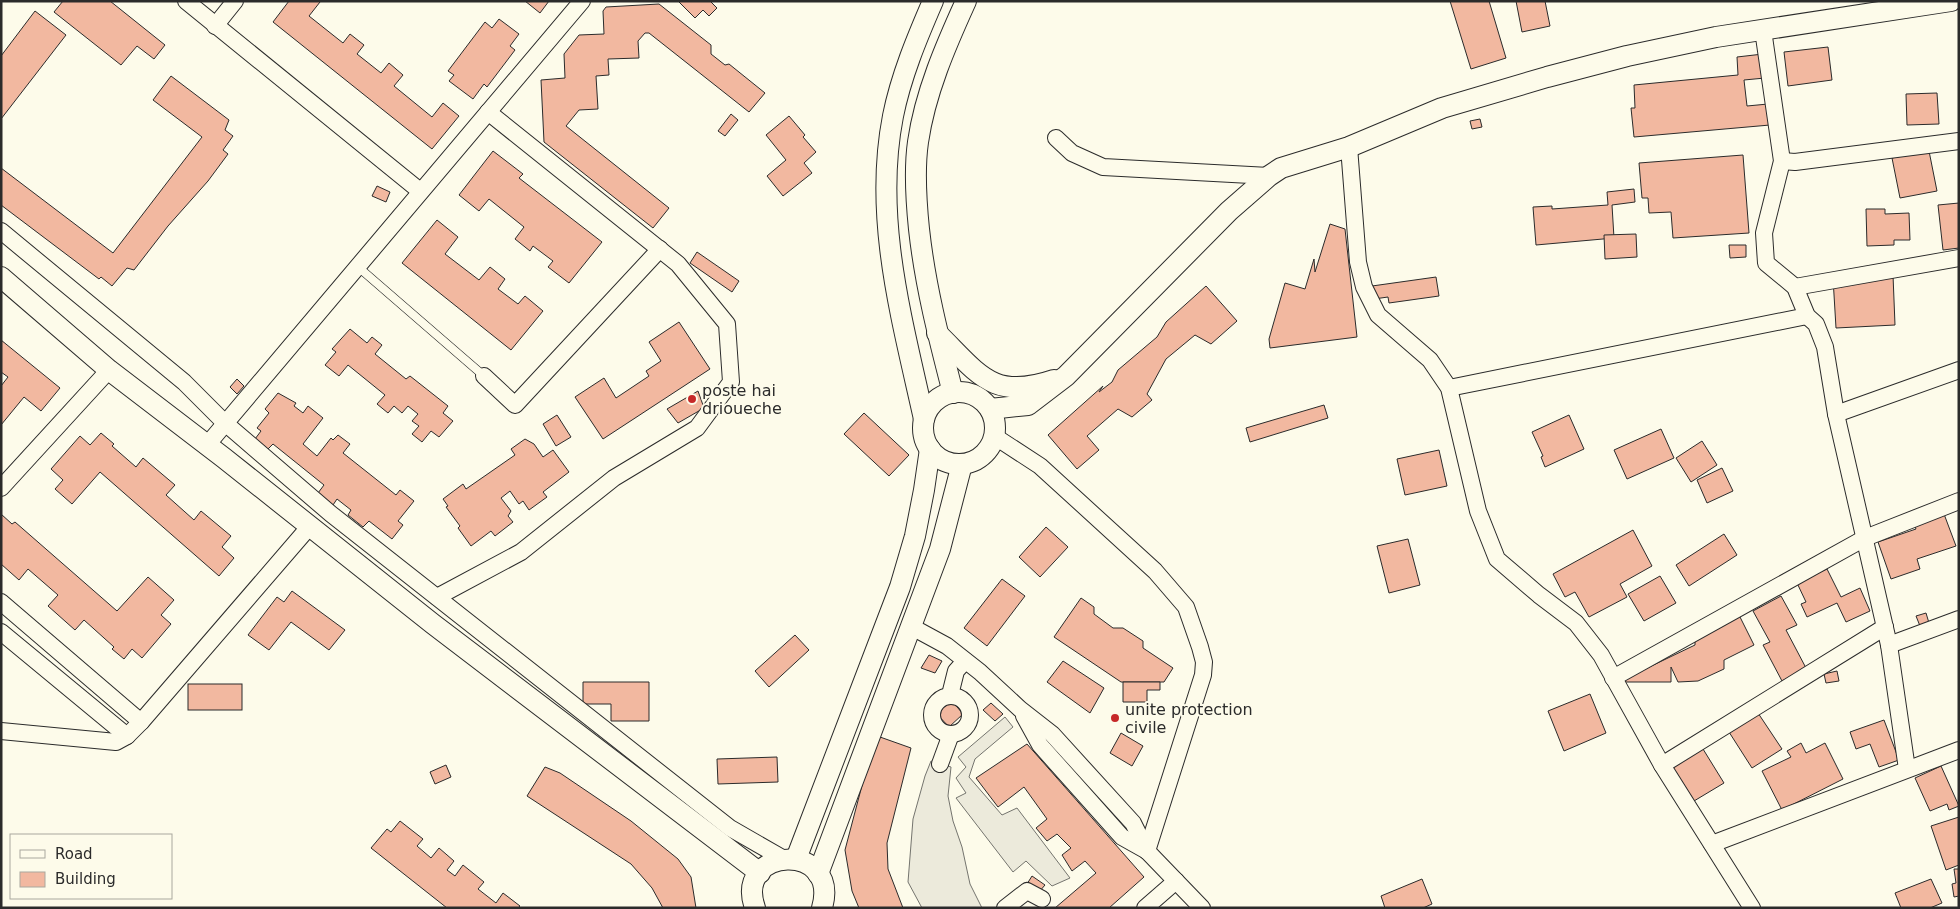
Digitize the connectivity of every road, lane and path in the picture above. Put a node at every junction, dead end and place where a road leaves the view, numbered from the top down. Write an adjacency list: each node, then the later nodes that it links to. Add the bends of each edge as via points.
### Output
1 (186, 1): 7 (street)
2 (235, 1): 7 (street)
3 (582, 1): 9 (street)
4 (933, 1): 32 (street, via 899,89 890,141 886,197 890,252 899,306)
5 (966, 1): 23 (street, via 929,95 918,141 918,213 924,272)
6 (1951, 1): 8 (street)
7 (215, 26): 15 (street)
8 (1763, 30): 12 (street, via 1716,37 1547,77 1442,108); 13 (street)
9 (488, 112): 15 (street); 17 (street)
10 (1056, 138): 14 (street, via 1072,153 1103,167)
11 (1959, 141): 13 (street)
12 (1340, 150): 14 (street, via 1296,162); 28 (street, via 1364,287 1378,315 1430,360)
13 (1782, 161): 21 (street, via 1764,233 1766,263)
14 (1268, 176): 27 (street, via 1229,211)
15 (420, 191): 19 (street)
16 (1, 231): 33 (street, via 184,382)
17 (660, 249): 26 (street, via 515,405); 42 (street, via 678,264 727,324 731,382 697,428 614,478 521,552)
18 (1959, 258): 21 (street)
19 (357, 266): 26 (lane); 33 (street)
20 (1, 277): 24 (street)
21 (1795, 287): 22 (street)
22 (1807, 316): 28 (street); 31 (street, via 1816,324 1825,346)
23 (937, 333): 27 (street, via 976,370 1001,387 1035,387); 29 (street)
24 (109, 370): 35 (street); 38 (street)
25 (1959, 370): 31 (street)
26 (484, 376)
27 (1066, 376): 30 (street, via 1028,405)
28 (1449, 388): 50 (street, via 1478,511 1497,559 1576,623)
29 (953, 393): 30 (street, via 972,394); 32 (street, via 937,399)
30 (990, 409): 34 (street)
31 (1836, 414): 41 (street)
32 (924, 419): 36 (street, via 923,431)
33 (226, 423): 35 (street); 42 (street, via 331,514)
34 (994, 436): 37 (street, via 985,453); 61 (street, via 1040,466 1156,571 1186,607 1204,662 1203,675)
35 (207, 445): 40 (street)
36 (930, 448): 37 (street, via 942,460); 62 (street, via 915,536 900,587)
37 (962, 464): 45 (street, via 940,549)
38 (1, 488)
39 (1959, 501): 41 (street)
40 (310, 526): 52 (street); 63 (street)
41 (1865, 538): 46 (street); 50 (street)
42 (437, 597): 62 (street, via 730,828)
43 (1, 602): 52 (street)
44 (1959, 619): 48 (street)
45 (912, 627): 49 (street); 64 (street)
46 (1885, 627): 48 (street); 58 (street)
47 (1, 632): 55 (street)
48 (1889, 645): 59 (street)
49 (965, 660): 51 (street, via 956,671); 61 (street, via 1052,734 1133,823)
50 (1613, 678): 58 (street)
51 (950, 695): 54 (street, via 934,706 932,718 939,730); 54 (street, via 961,698 970,714 963,730)
52 (141, 722): 55 (street)
53 (1, 731): 55 (street, via 116,742)
54 (951, 734): 57 (street)
55 (127, 736)
56 (1959, 750): 59 (street)
57 (940, 764)
58 (1662, 765): 60 (street)
59 (1908, 769): 60 (street)
60 (1712, 844): 72 (street)
61 (1147, 851): 65 (street)
62 (790, 859): 63 (street, via 770,863); 64 (street, via 810,865)
63 (760, 873): 67 (street, via 753,887)
64 (818, 874): 68 (street, via 824,888)
65 (1176, 881): 70 (street); 71 (street)
66 (1042, 900): 69 (street, via 1027,891)
67 (755, 908)
68 (822, 908)
69 (1005, 908)
70 (1145, 908)
71 (1202, 908)
72 (1752, 908)

